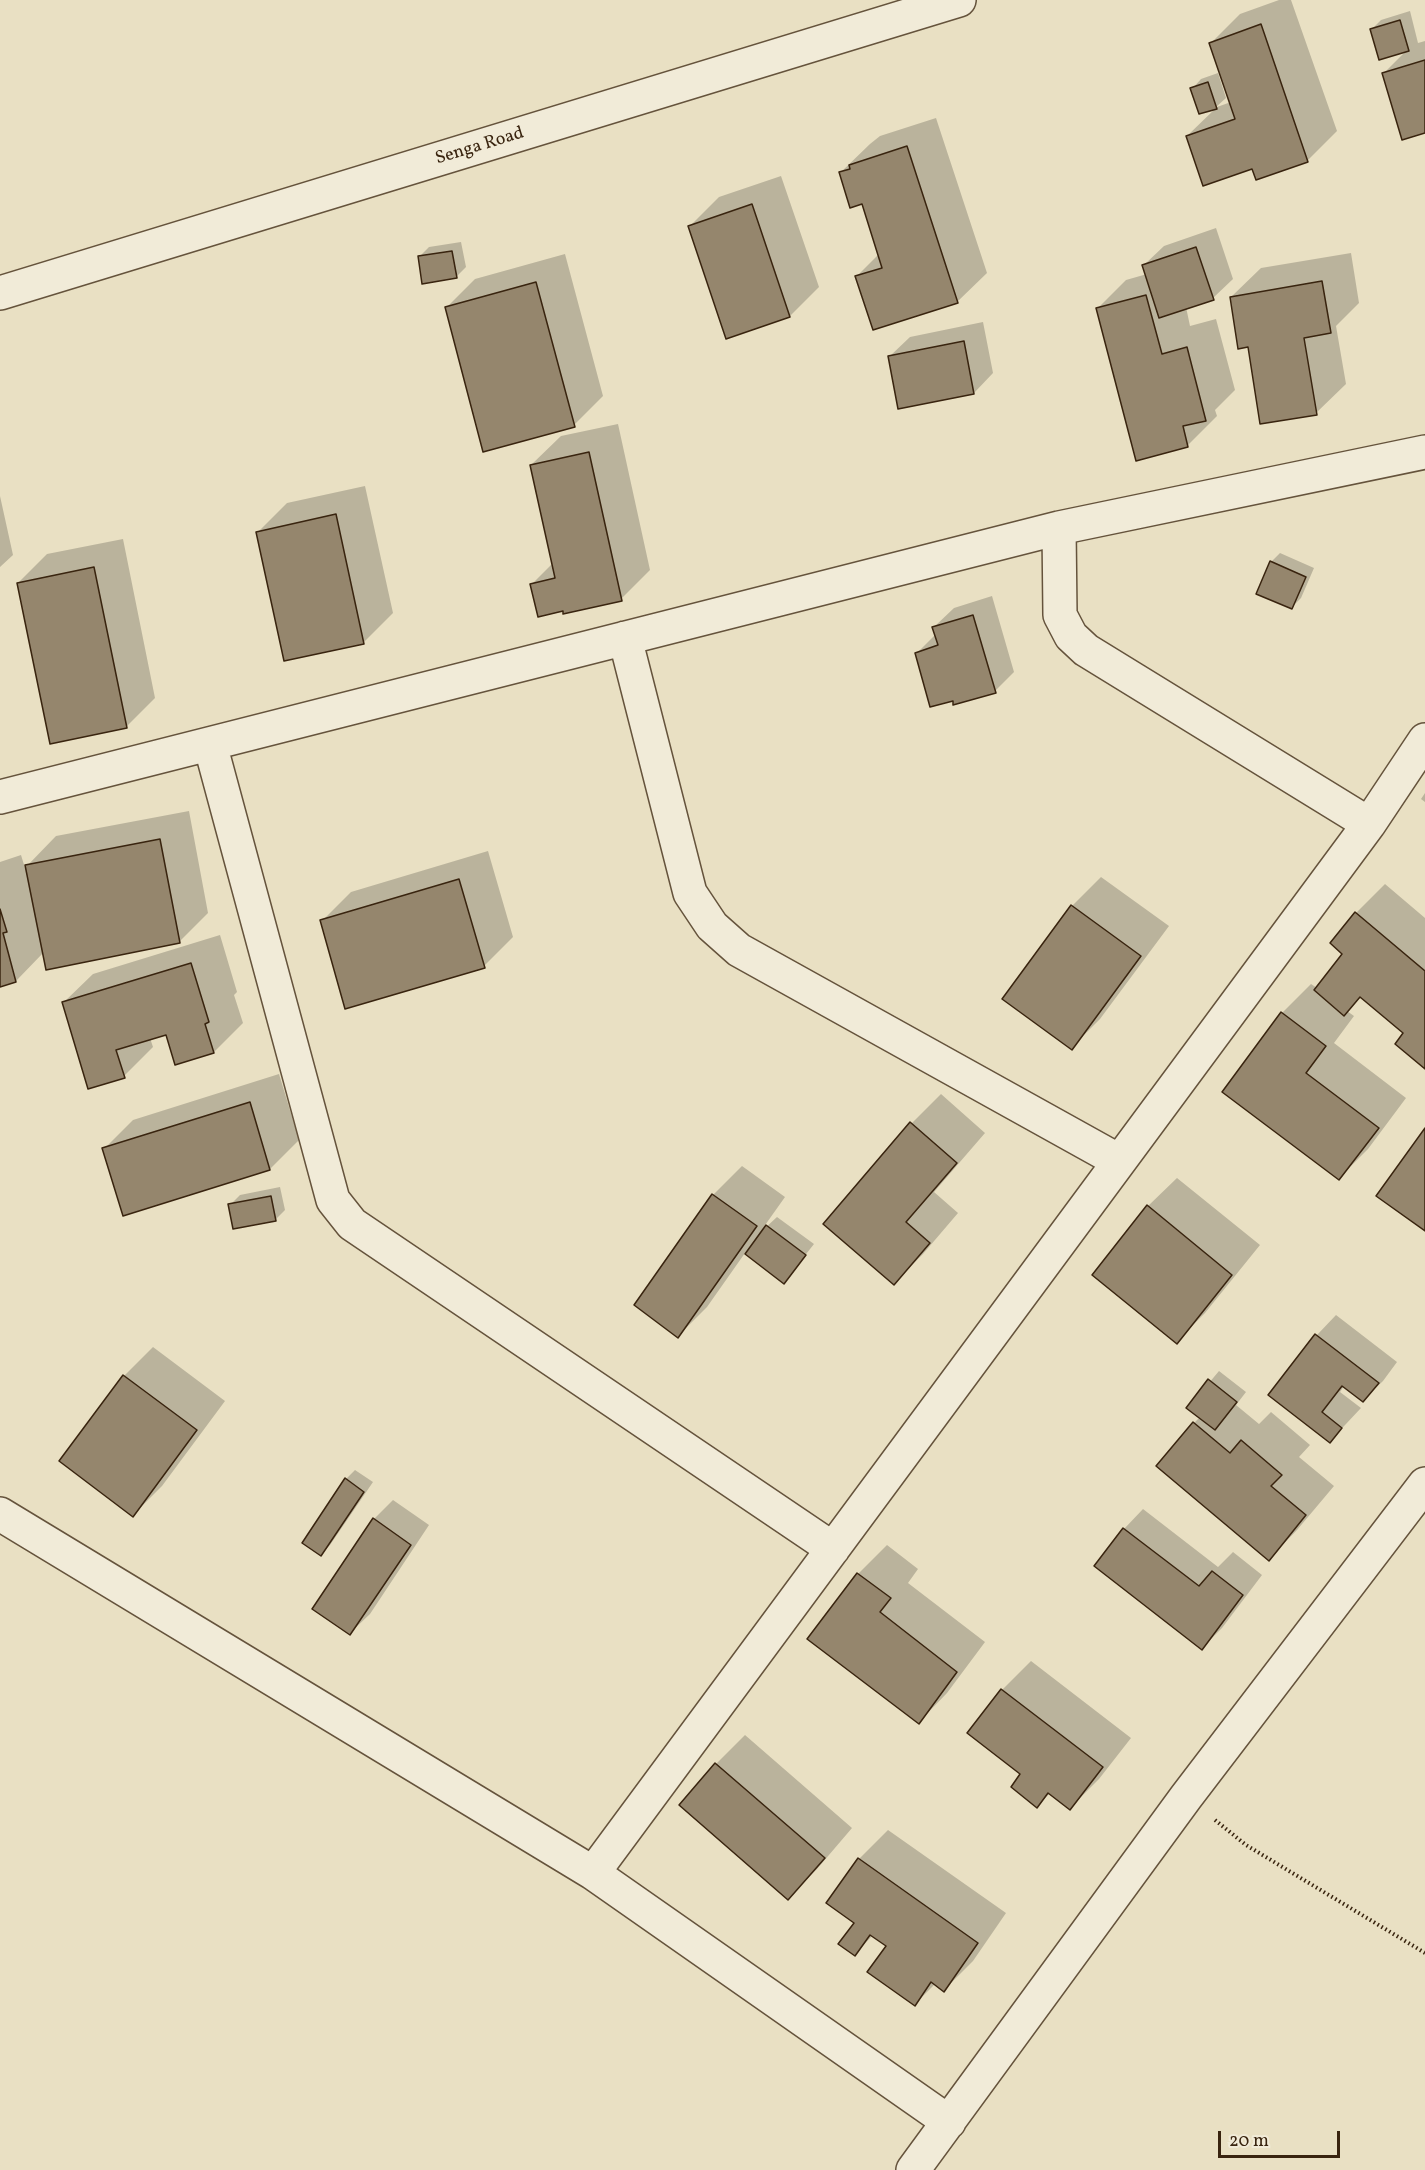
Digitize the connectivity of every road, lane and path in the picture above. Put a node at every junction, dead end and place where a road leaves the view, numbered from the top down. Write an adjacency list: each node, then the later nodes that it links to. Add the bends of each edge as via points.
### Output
1 (959, 0): 2 (street, Senga Road)
2 (0, 293)
3 (1425, 452): 4 (street)
4 (1059, 528): 5 (street); 9 (street, via 1060,615 1071,636 1086,650)
5 (625, 638): 7 (street); 10 (street, via 690,893 712,926 740,950)
6 (1425, 740): 9 (street)
7 (210, 744): 8 (street); 13 (street, via 333,1200 352,1224)
8 (0, 797)
9 (1369, 824): 10 (street)
10 (1119, 1161): 13 (street)
11 (1425, 1484): 14 (street)
12 (0, 1514): 15 (street)
13 (833, 1549): 15 (street)
14 (1186, 1797): 16 (path, via 1246,1845); 17 (street)
15 (593, 1873): 17 (street)
16 (1425, 1953)
17 (949, 2122): 18 (street)
18 (913, 2170)

